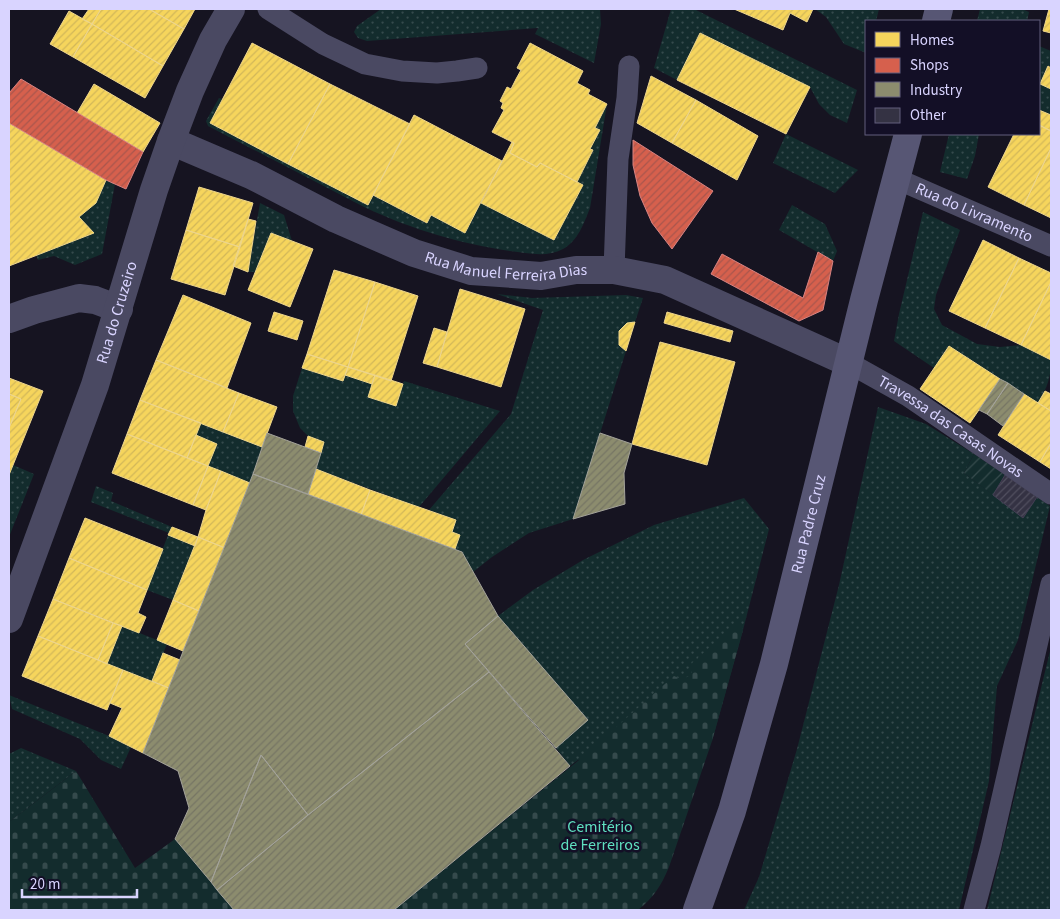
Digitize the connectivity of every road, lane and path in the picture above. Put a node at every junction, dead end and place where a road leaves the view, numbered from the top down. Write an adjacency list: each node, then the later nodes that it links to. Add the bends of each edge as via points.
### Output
1 (231, 9): 6 (street, Rua do Cruzeiro, via 213,40)
2 (268, 9): 4 (lane, via 323,44 366,64 437,73)
3 (629, 66): 9 (lane, via 618,159)
4 (476, 68)
5 (908, 135): 7 (street, Rua Padre Cruz)
6 (171, 141): 9 (street, Rua Manuel Ferreira Dias, via 414,253 471,271 541,276 576,270); 10 (street, Rua do Cruzeiro)
7 (896, 178): 8 (lane, Rua do Livramento); 12 (street, Rua Padre Cruz)
8 (1051, 246)
9 (614, 270): 12 (street, Rua Manuel Ferreira Dias, via 665,280)
10 (119, 309): 11 (street, via 79,298); 15 (street, Rua do Cruzeiro, via 95,385)
11 (9, 318)
12 (849, 363): 13 (lane, Travessa das Casas Novas, via 908,396); 16 (street, Rua Padre Cruz, via 771,673 732,811)
13 (1051, 494)
14 (1051, 584): 17 (lane)
15 (9, 619)
16 (697, 910)
17 (974, 910)

